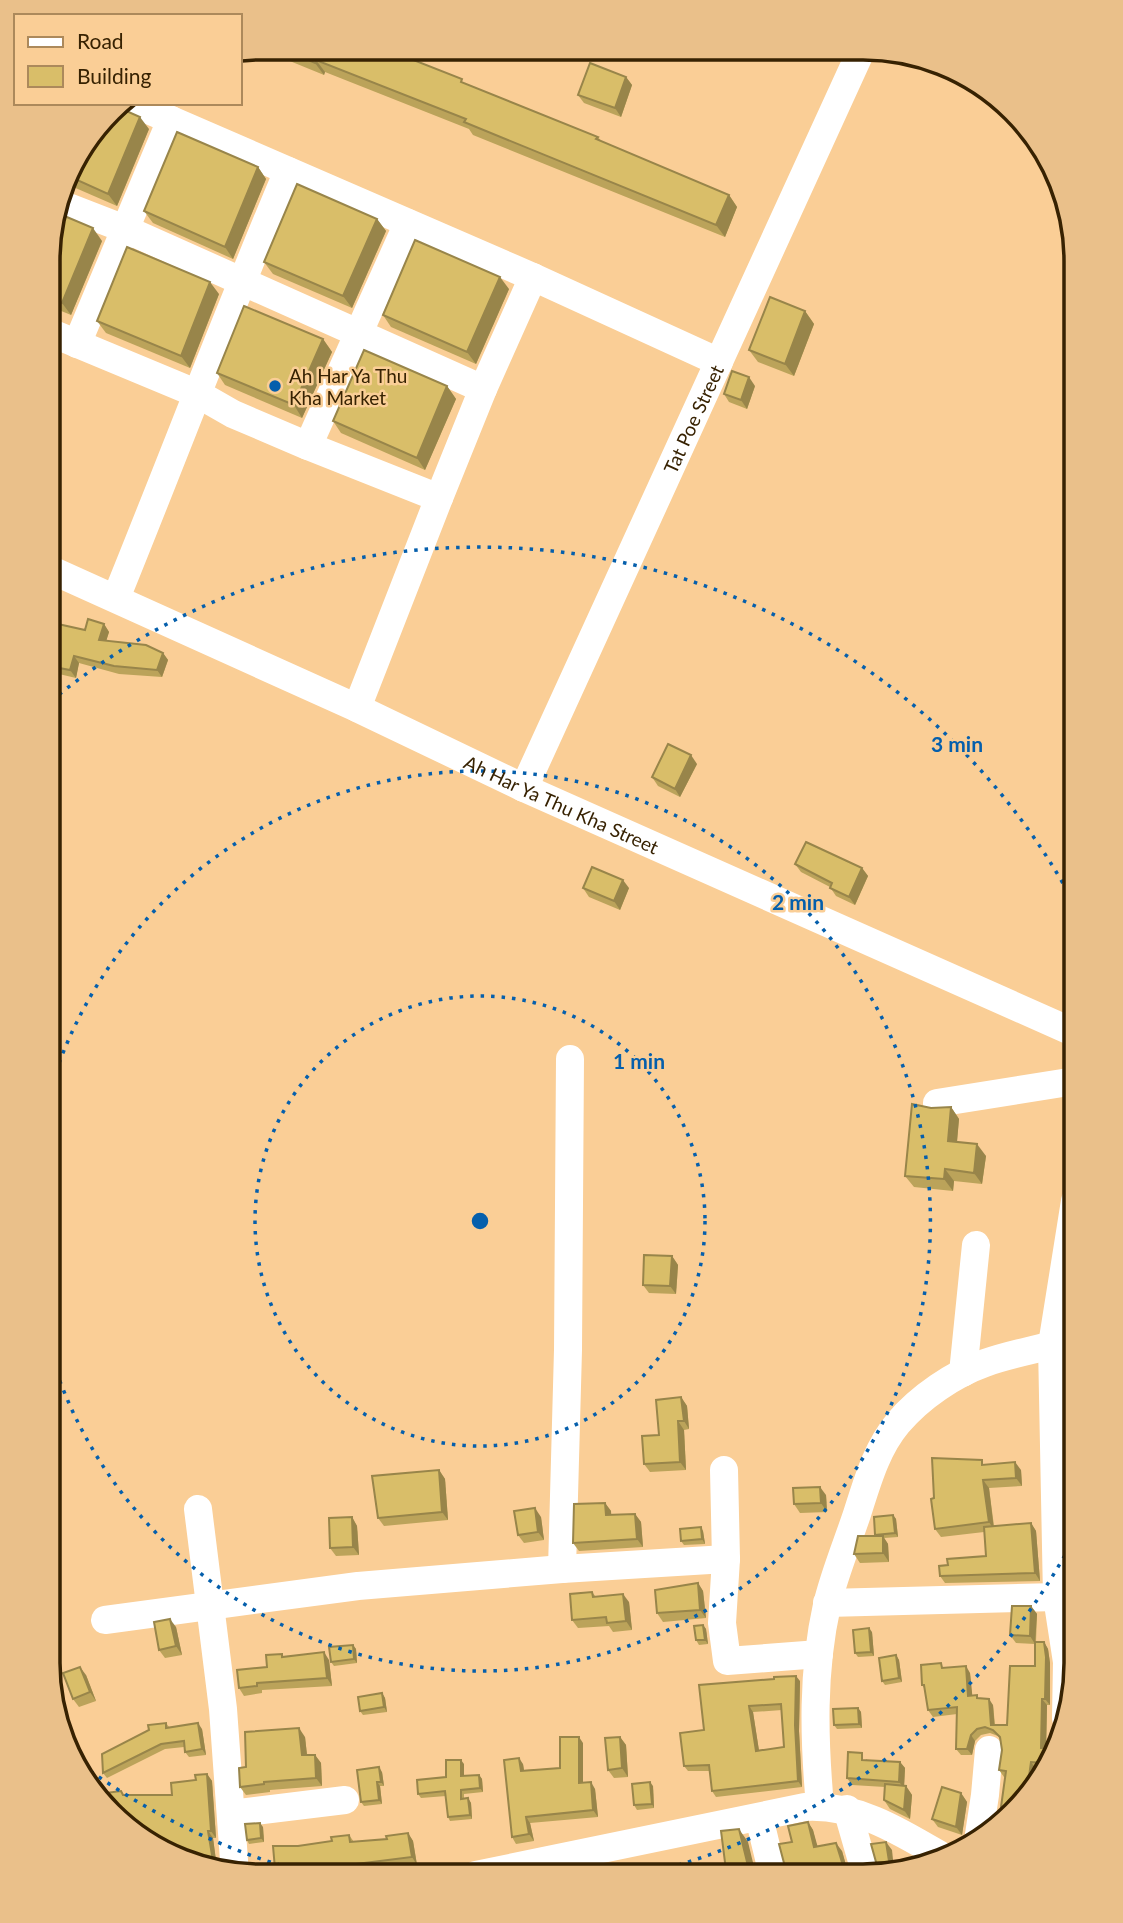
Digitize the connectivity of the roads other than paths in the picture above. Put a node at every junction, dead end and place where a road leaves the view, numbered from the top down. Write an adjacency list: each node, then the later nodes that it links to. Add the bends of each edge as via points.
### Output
1 (857, 59): 13 (street, Tat Poe Street)
2 (137, 105): 3 (street)
3 (171, 120): 4 (street); 7 (street)
4 (288, 171): 6 (street); 9 (street)
5 (67, 206): 7 (street)
6 (408, 223): 8 (street); 10 (street)
7 (125, 229): 9 (street); 12 (street)
8 (533, 277): 13 (street); 14 (street)
9 (241, 282): 10 (street); 15 (street)
10 (358, 333): 14 (street); 16 (street)
11 (60, 337): 12 (street)
12 (77, 344): 15 (street)
13 (719, 362): 21 (street, Tat Poe Street)
14 (483, 389): 17 (street)
15 (198, 394): 16 (street); 19 (street)
16 (308, 446): 17 (street)
17 (439, 498): 20 (street)
18 (60, 574): 19 (street, Ah Har Ya Thu Kha Street)
19 (116, 598): 20 (street, Ah Har Ya Thu Kha Street)
20 (357, 708): 21 (street, Ah Har Ya Thu Kha Street)
21 (524, 788): 22 (street, Ah Har Ya Thu Kha Street)
22 (1063, 1027)
23 (570, 1059): 33 (street)
24 (1063, 1083): 25 (street)
25 (937, 1103)
26 (976, 1245): 29 (street)
27 (1063, 1274): 28 (street)
28 (1052, 1345): 29 (street); 34 (street)
29 (963, 1373): 35 (street, via 898,1423 874,1461)
30 (724, 1470): 32 (street)
31 (198, 1509): 36 (street)
32 (726, 1559): 33 (street); 39 (street, via 722,1623 727,1661)
33 (562, 1569): 36 (street, via 358,1586)
34 (1057, 1597): 35 (street); 38 (street)
35 (827, 1604): 39 (street)
36 (210, 1606): 37 (street); 43 (street)
37 (104, 1620)
38 (1063, 1633)
39 (819, 1654): 42 (street, via 815,1745)
40 (989, 1750): 45 (street)
41 (345, 1800): 43 (street)
42 (834, 1808): 44 (street); 46 (street, via 901,1832); 50 (street)
43 (231, 1814): 47 (street)
44 (759, 1817): 48 (street); 49 (street)
45 (980, 1825)
46 (933, 1851)
47 (234, 1862)
48 (530, 1864)
49 (770, 1864)
50 (861, 1864)

